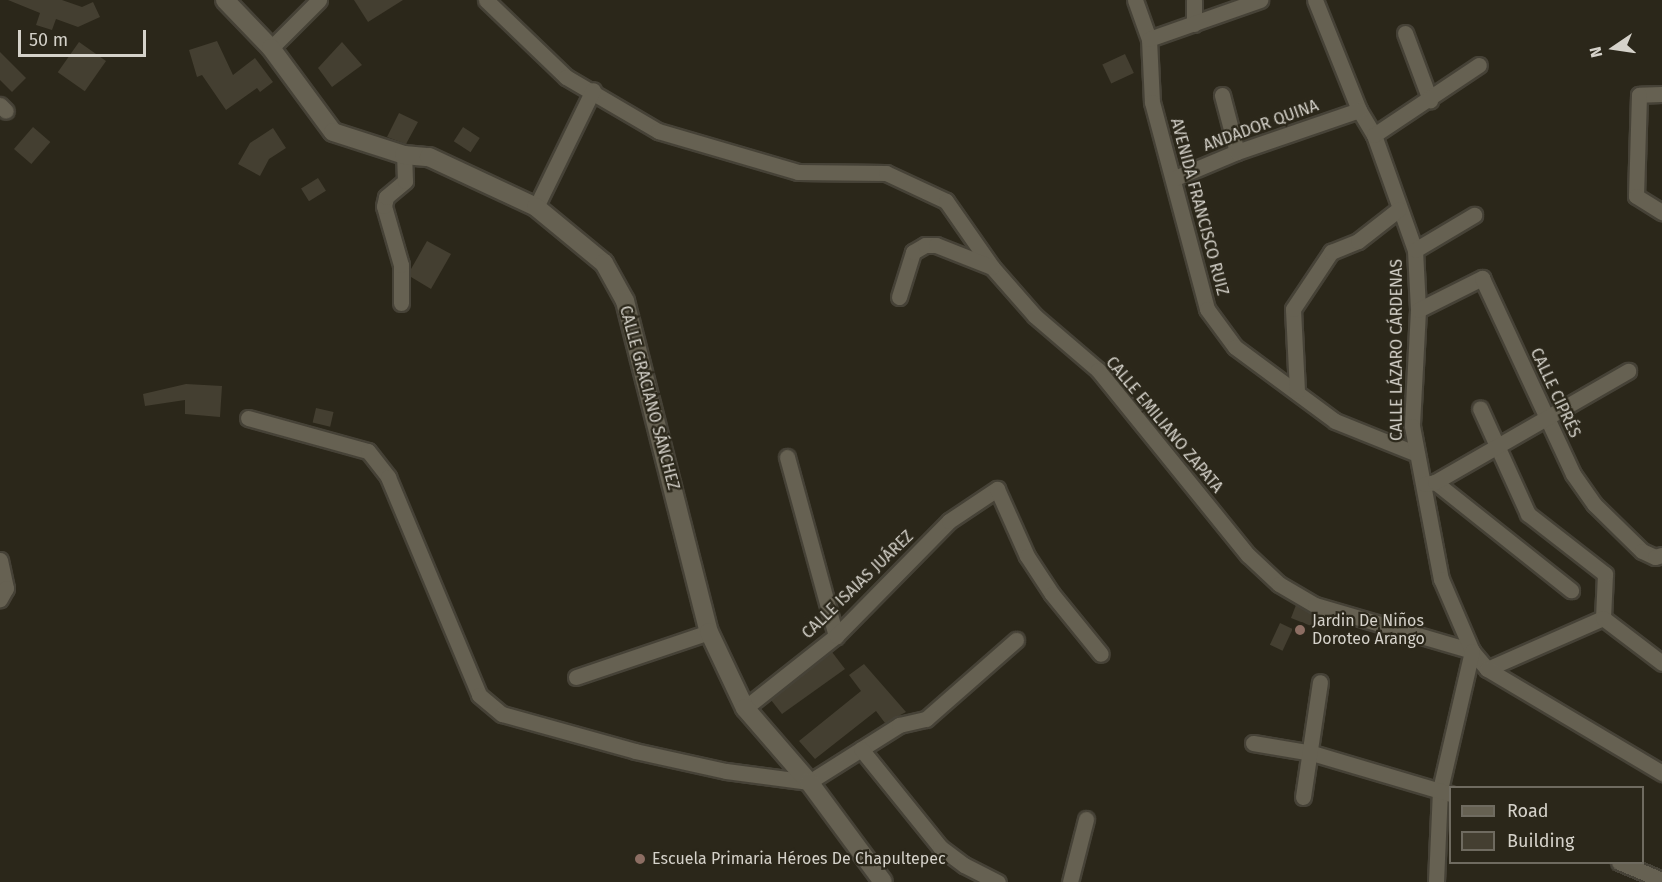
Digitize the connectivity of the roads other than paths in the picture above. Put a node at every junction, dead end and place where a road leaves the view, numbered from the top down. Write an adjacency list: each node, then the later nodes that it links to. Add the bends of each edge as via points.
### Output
1 (225, 0): 11 (street, CALLE GRACIANO SÁNCHEZ)
2 (319, 0): 11 (street)
3 (486, 0): 13 (street, CALLE EMILIANO ZAPATA, via 566,77)
4 (1135, 0): 10 (street, AVENIDA FRANCISCO RUIZ)
5 (1194, 0): 8 (street)
6 (1260, 0): 8 (street)
7 (1315, 0): 17 (street, CALLE LÁZARO CÁRDENAS)
8 (1194, 24): 10 (street)
9 (1405, 33): 16 (street)
10 (1149, 39): 21 (street, AVENIDA FRANCISCO RUIZ, via 1152,102)
11 (271, 48): 20 (street, CALLE GRACIANO SÁNCHEZ, via 333,132)
12 (1479, 65): 16 (street)
13 (593, 90): 22 (street); 27 (street, CALLE EMILIANO ZAPATA, via 658,131 760,162 798,172 886,173 946,201)
14 (1662, 94): 24 (street, via 1639,95 1636,196)
15 (1222, 95): 19 (street)
16 (1430, 100): 18 (street)
17 (1359, 110): 18 (street, CALLE LÁZARO CÁRDENAS); 19 (street, ANDADOR QUINA)
18 (1374, 135): 23 (street, CALLE LÁZARO CÁRDENAS)
19 (1237, 152): 21 (street, ANDADOR QUINA)
20 (404, 155): 22 (street, CALLE GRACIANO SÁNCHEZ, via 429,157); 29 (street, via 405,181 386,197 384,206 401,265)
21 (1175, 178): 32 (street, AVENIDA FRANCISCO RUIZ, via 1207,309 1235,347)
22 (536, 207): 45 (street, CALLE GRACIANO SÁNCHEZ, via 604,263 625,301)
23 (1400, 209): 26 (street, CALLE LÁZARO CÁRDENAS); 32 (street, via 1358,241 1331,252 1293,309)
24 (1662, 212)
25 (1474, 215): 26 (street)
26 (1414, 250): 30 (street, CALLE LÁZARO CÁRDENAS)
27 (992, 267): 28 (street, via 936,245 925,245 913,252); 48 (street, CALLE EMILIANO ZAPATA, via 1035,316 1098,370 1248,555 1279,584 1315,605)
28 (899, 297)
29 (401, 303)
30 (1418, 310): 35 (street, CALLE CIPRÉS, via 1482,278); 37 (street, CALLE LÁZARO CÁRDENAS, via 1412,426)
31 (1628, 370): 35 (street)
32 (1297, 391): 37 (street, AVENIDA FRANCISCO RUIZ, via 1335,421)
33 (1480, 408): 36 (street)
34 (248, 418): 59 (street, via 368,452 388,477 479,695 502,714 635,751 726,771)
35 (1548, 418): 36 (street); 40 (street, CALLE CIPRÉS, via 1573,474 1594,504 1642,551 1655,557)
36 (1498, 443): 39 (street); 44 (street, via 1528,514 1605,574)
37 (1417, 454): 39 (street, CALLE LÁZARO CÁRDENAS)
38 (787, 458): 46 (street)
39 (1430, 483): 42 (street); 48 (street, CALLE LÁZARO CÁRDENAS, via 1441,579)
40 (1662, 555)
41 (0, 560): 43 (street, via 6,588)
42 (1571, 590)
43 (0, 599)
44 (1604, 618): 50 (street); 51 (street)
45 (709, 632): 52 (street); 54 (street, CALLE GRACIANO SÁNCHEZ)
46 (836, 636): 49 (street, CALLE ISAIAS JUÁREZ, via 949,521 997,489 1027,556); 54 (street, CALLE ISAIAS JUÁREZ)
47 (1016, 640): 56 (street, via 926,719 900,724)
48 (1472, 651): 51 (street, CALLE LÁZARO CÁRDENAS); 60 (street)
49 (1101, 654)
50 (1662, 663)
51 (1487, 669): 58 (street, CALLE LÁZARO CÁRDENAS)
52 (576, 677)
53 (1320, 682): 57 (street)
54 (745, 708): 59 (street, CALLE GRACIANO SÁNCHEZ)
55 (1253, 743): 57 (street)
56 (861, 749): 59 (street); 66 (street, via 940,847 964,865)
57 (1312, 753): 60 (street); 61 (street)
58 (1662, 773)
59 (809, 782): 65 (street, CALLE GRACIANO SÁNCHEZ)
60 (1445, 792): 68 (street)
61 (1303, 797)
62 (1086, 819): 67 (street)
63 (1624, 864): 64 (street)
64 (1662, 880)
65 (883, 882)
66 (998, 882)
67 (1070, 882)
68 (1436, 882)

